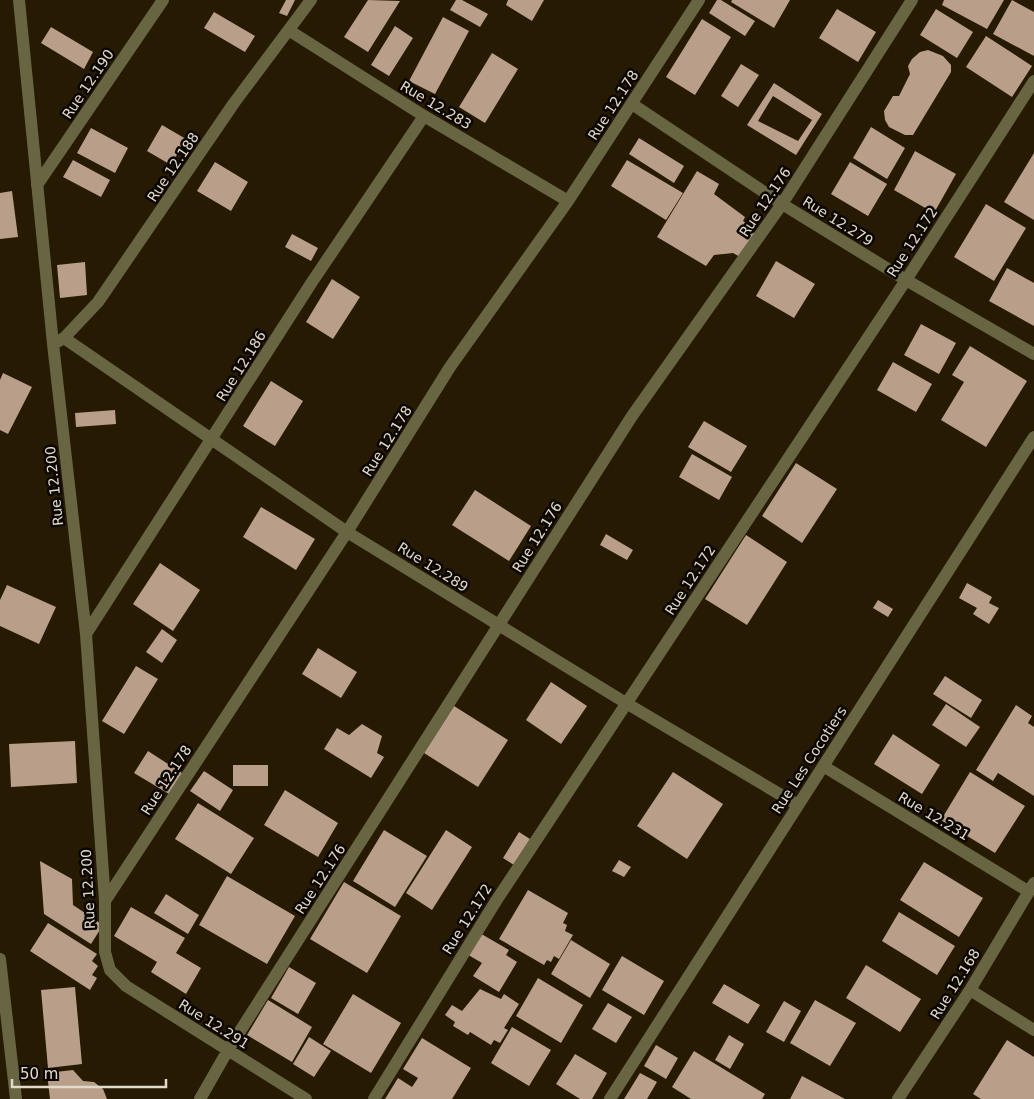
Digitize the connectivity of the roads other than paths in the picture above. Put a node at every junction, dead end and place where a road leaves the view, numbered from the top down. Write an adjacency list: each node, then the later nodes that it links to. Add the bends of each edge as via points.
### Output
1 (19, 0): 10 (street, Rue 12.200)
2 (163, 0): 10 (street, Rue 12.190)
3 (311, 0): 6 (street, Rue 12.188)
4 (912, 0): 12 (street, Rue 12.176)
5 (694, 2): 8 (street, Rue 12.178)
6 (290, 31): 9 (street, Rue 12.283); 14 (street, Rue 12.188, via 234,103 98,302)
7 (1034, 81): 13 (street, Rue 12.172)
8 (632, 104): 11 (street, Rue 12.178); 12 (street, Rue 12.279)
9 (424, 116): 11 (street, Rue 12.283); 17 (street, Rue 12.186, via 312,282)
10 (37, 185): 14 (street, Rue 12.200)
11 (568, 201): 18 (street, Rue 12.178, via 450,367)
12 (782, 204): 13 (street, Rue 12.279); 19 (street, Rue 12.176, via 632,416)
13 (906, 280): 15 (street, Rue 12.279); 21 (street, Rue 12.172)
14 (59, 341): 17 (street, Rue 12.289); 20 (street, Rue 12.200)
15 (1034, 354)
16 (1034, 437): 22 (street, Rue Les Cocotiers)
17 (212, 441): 18 (street, Rue 12.289); 20 (street, Rue 12.186)
18 (347, 532): 19 (street, Rue 12.289); 25 (street, Rue 12.178)
19 (499, 626): 21 (street, Rue 12.289); 30 (street, Rue 12.176)
20 (86, 634): 25 (street, Rue 12.200)
21 (626, 704): 23 (street, Rue 12.289); 34 (street, Rue 12.172, via 496,901)
22 (824, 766): 23 (street, Rue Les Cocotiers); 24 (street, Rue 12.231)
23 (798, 805): 35 (street, Rue Les Cocotiers)
24 (1031, 887): 28 (street, Rue 12.168)
25 (105, 901): 27 (street, Rue 12.200, via 106,952)
26 (0, 959): 31 (street)
27 (110, 970): 30 (street, Rue 12.291, via 126,986)
28 (970, 990): 29 (street); 36 (street, Rue 12.168)
29 (1034, 1030)
30 (228, 1050): 32 (street, Rue 12.176); 33 (street, Rue 12.291)
31 (16, 1099)
32 (200, 1099)
33 (306, 1099)
34 (374, 1099)
35 (610, 1099)
36 (898, 1099)

